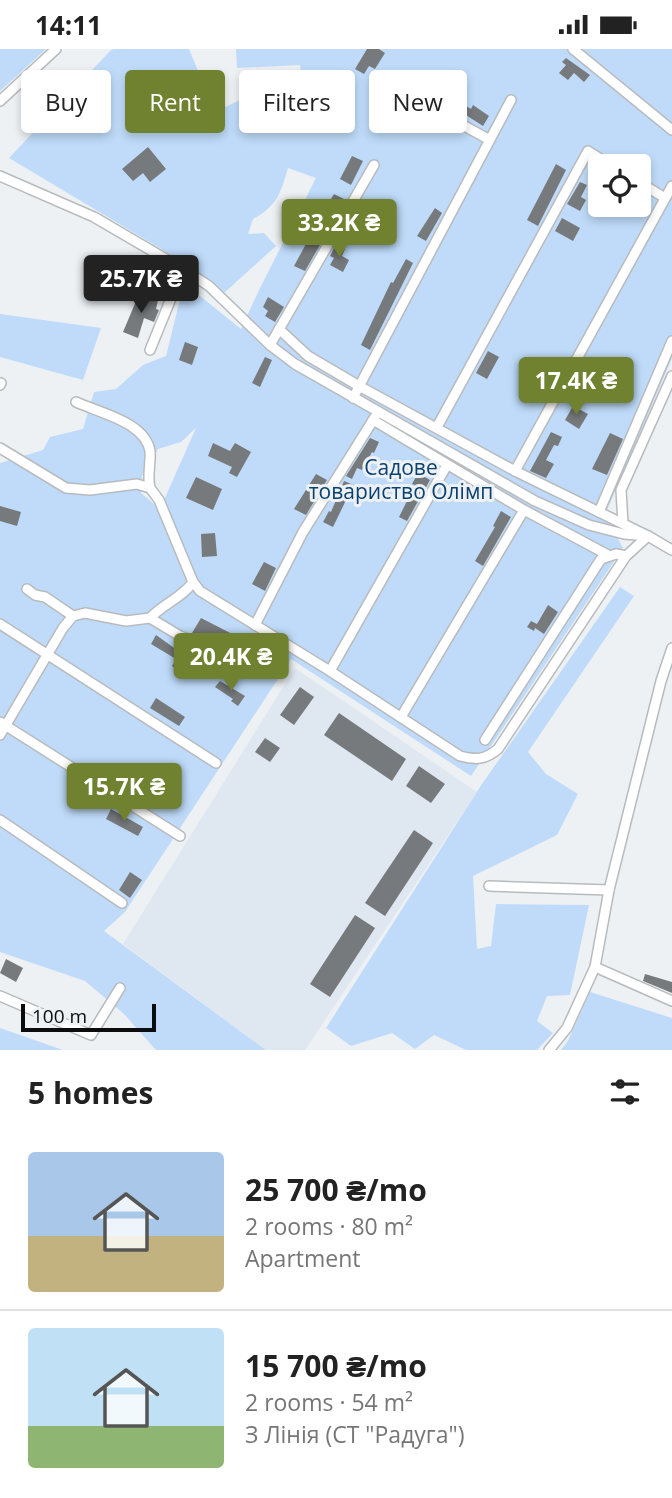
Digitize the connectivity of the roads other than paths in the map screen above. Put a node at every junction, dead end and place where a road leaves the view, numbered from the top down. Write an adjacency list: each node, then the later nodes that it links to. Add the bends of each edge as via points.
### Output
1 (56, 49): 4 (street)
2 (573, 49): 6 (street)
3 (511, 100): 7 (street)
4 (0, 101)
5 (467, 127): 7 (street)
6 (672, 130)
7 (488, 139): 20 (street)
8 (593, 154): 25 (street, via 588,151)
9 (374, 165): 15 (street)
10 (0, 176): 14 (street, via 94,217)
11 (672, 186): 13 (street)
12 (651, 189): 13 (street)
13 (665, 198): 28 (street)
14 (183, 269): 17 (street, via 209,286); 18 (street)
15 (279, 329): 17 (street); 20 (street, via 308,356)
16 (672, 341): 31 (street)
17 (270, 345): 21 (street)
18 (150, 350)
19 (671, 381): 32 (street, via 621,490)
20 (359, 386): 21 (street); 25 (street)
21 (353, 398): 23 (street)
22 (76, 403): 29 (street, via 144,433)
23 (379, 411): 24 (street); 33 (street, via 535,501 589,525)
24 (373, 421): 27 (street); 43 (street, via 303,532)
25 (437, 426): 28 (street)
26 (0, 448): 29 (street, via 66,488 137,484)
27 (447, 465): 30 (street); 47 (street)
28 (515, 471): 31 (street)
29 (150, 488): 38 (street)
30 (524, 510): 36 (street); 48 (street)
31 (599, 512): 32 (street)
32 (623, 522): 33 (street); 34 (street)
33 (624, 534): 34 (street)
34 (648, 537): 35 (street); 37 (street)
35 (672, 549)
36 (608, 555): 37 (street); 51 (street, via 601,559)
37 (626, 557): 48 (street, via 489,757 460,756)
38 (193, 582): 41 (street); 43 (street)
39 (27, 590): 40 (street)
40 (73, 616): 41 (street, via 85,613 126,621); 45 (street)
41 (150, 618): 46 (street, via 213,649)
42 (0, 624): 45 (street)
43 (254, 625): 47 (street)
44 (672, 648): 56 (street)
45 (48, 655): 49 (street); 52 (street)
46 (219, 660)
47 (330, 671): 48 (street)
48 (401, 717)
49 (3, 724): 50 (street); 54 (street)
50 (0, 735)
51 (485, 740)
52 (216, 763)
53 (0, 820): 57 (street)
54 (180, 836)
55 (489, 885): 56 (street)
56 (609, 890): 58 (street)
57 (122, 903)
58 (595, 967): 61 (street); 62 (street, via 567,1028)
59 (120, 988): 60 (street, via 91,1035)
60 (0, 996)
61 (672, 1002)
62 (549, 1050)

